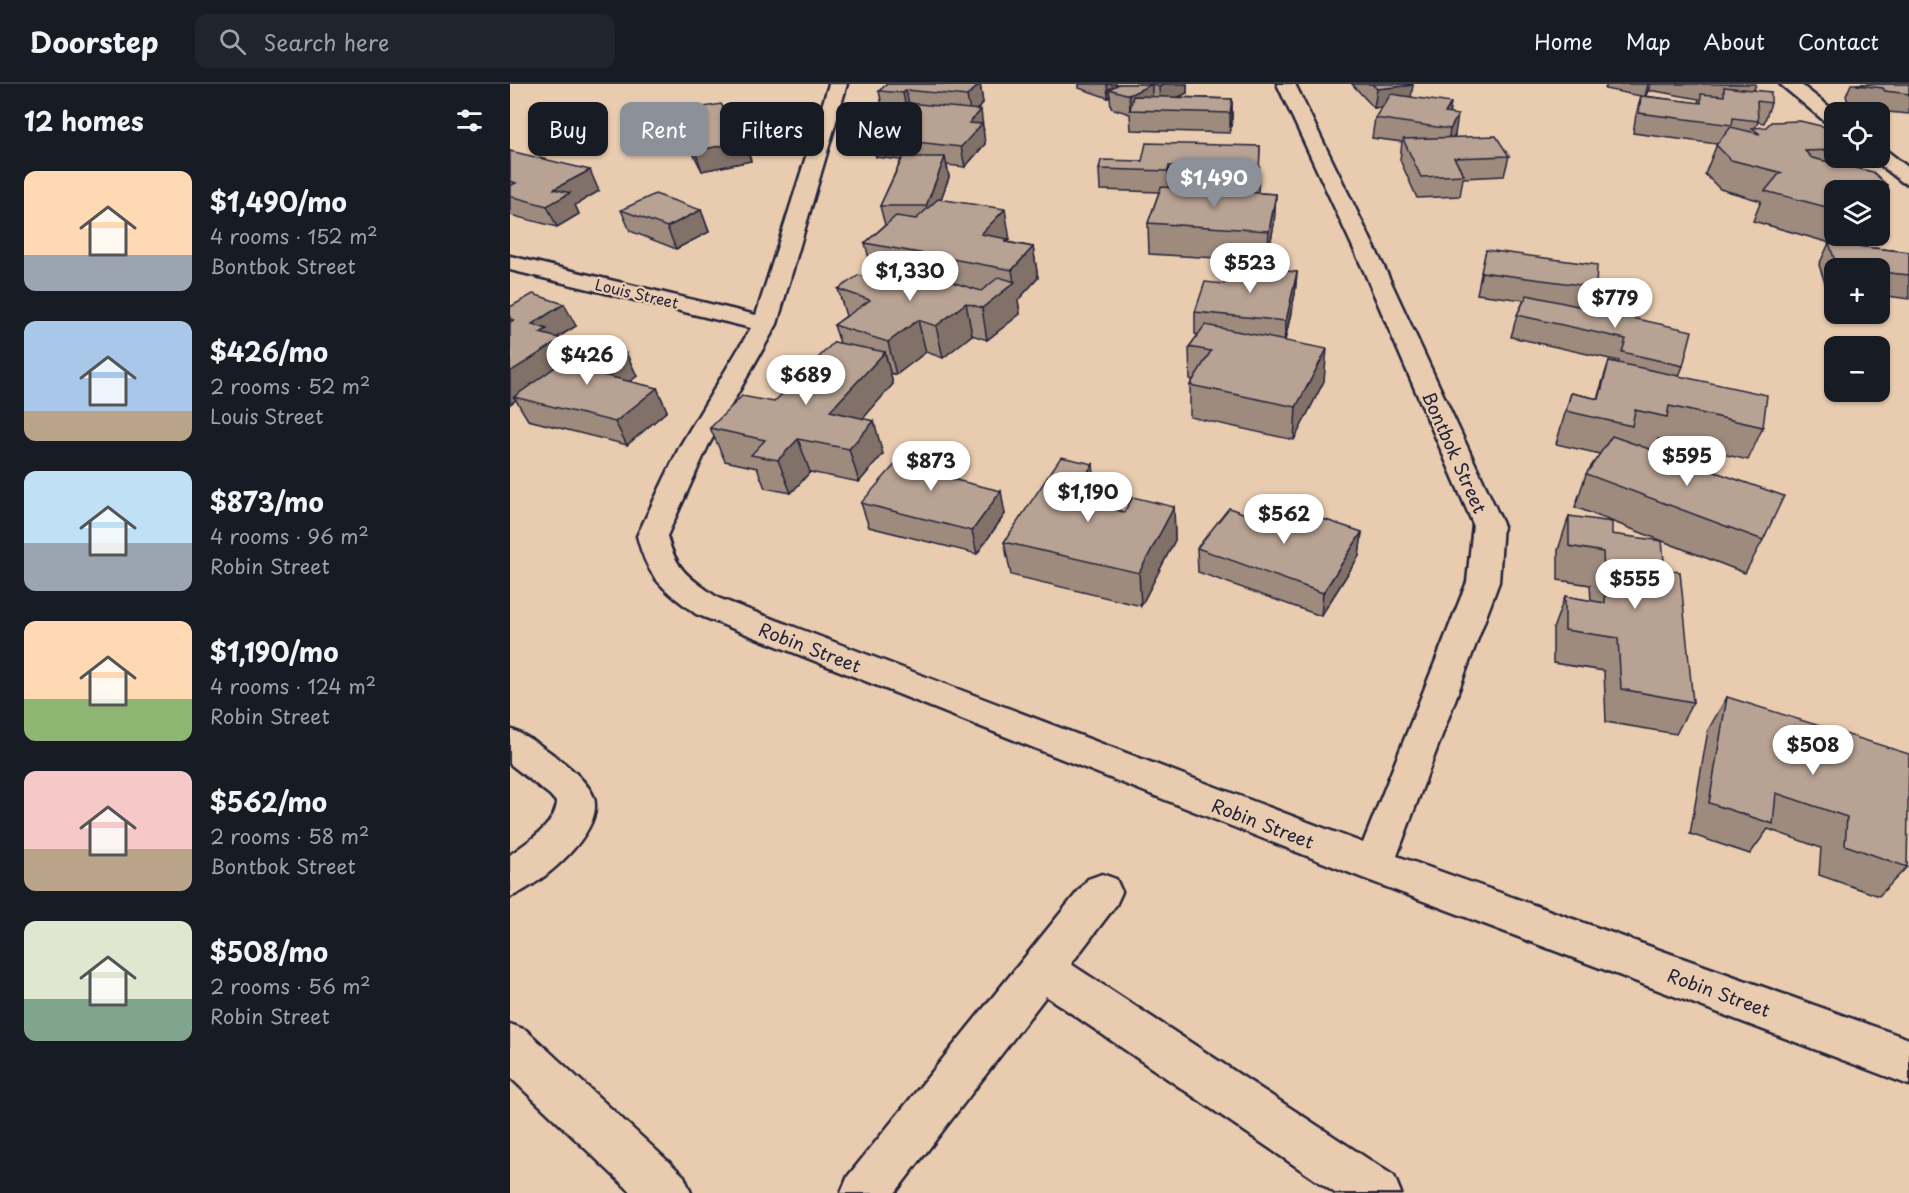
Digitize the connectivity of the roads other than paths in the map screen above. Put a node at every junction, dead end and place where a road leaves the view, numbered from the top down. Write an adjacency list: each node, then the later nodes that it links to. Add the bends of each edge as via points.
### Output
1 (838, 84): 8 (street)
2 (1286, 84): 10 (street, Bontbok Street, via 1488,524 1483,582)
3 (1789, 84): 4 (street)
4 (1824, 112)
5 (1890, 163): 6 (street)
6 (1909, 178)
7 (510, 263): 8 (street, Louis Street)
8 (765, 324): 10 (street, Robin Street, via 694,446 652,536 658,558 672,580 707,606)
9 (510, 744): 11 (street, via 563,784 576,799 574,819 559,839)
10 (1374, 865): 15 (street, Robin Street)
11 (510, 879)
12 (1102, 892): 13 (street)
13 (1041, 968): 17 (street); 18 (street)
14 (510, 1046): 16 (street)
15 (1909, 1062)
16 (667, 1193)
17 (865, 1193)
18 (1377, 1193)

